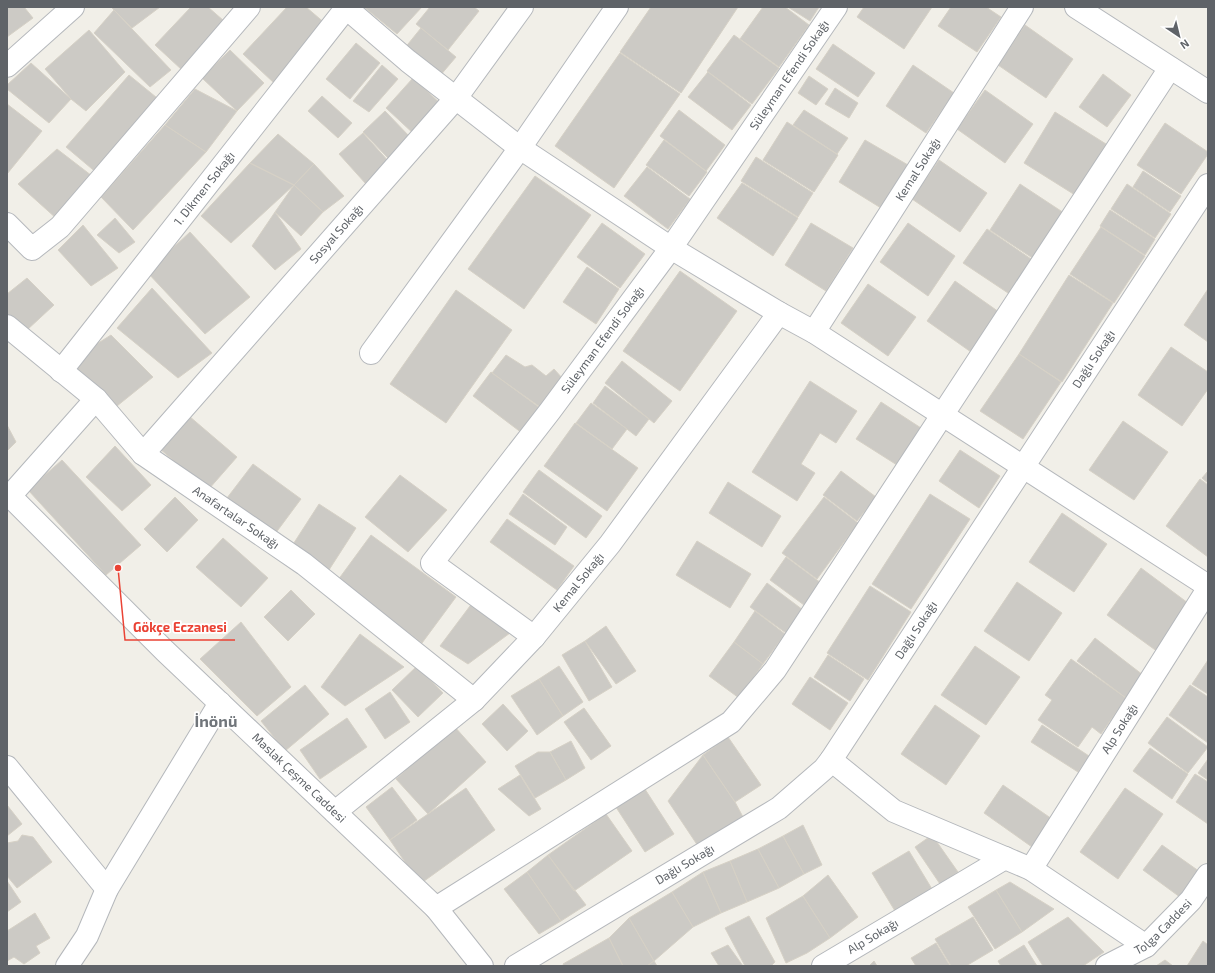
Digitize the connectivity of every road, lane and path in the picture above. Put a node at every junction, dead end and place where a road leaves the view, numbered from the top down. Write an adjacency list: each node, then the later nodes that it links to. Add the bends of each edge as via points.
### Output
1 (73, 7): 9 (street)
2 (249, 7): 15 (street, via 60,227 32,249)
3 (346, 7): 12 (street, via 408,61); 21 (street, 1. Dikmen Sokağı)
4 (522, 7): 12 (street, Sosyal Sokağı)
5 (617, 7): 13 (street)
6 (836, 7): 16 (street, Süleyman Efendi Sokağı)
7 (1022, 7): 19 (street, Kemal Sokağı)
8 (1076, 7): 10 (street)
9 (7, 66)
10 (1170, 68): 11 (street); 23 (street)
11 (1208, 92)
12 (456, 98): 13 (street); 24 (street, Sosyal Sokağı)
13 (520, 148): 16 (street); 20 (street)
14 (1208, 186): 25 (street, Dağlı Sokağı)
15 (7, 224)
16 (671, 248): 17 (street); 29 (street, Süleyman Efendi Sokağı, via 550,411 432,563)
17 (779, 313): 19 (street); 29 (street, Kemal Sokağı, via 610,544)
18 (7, 326): 21 (street, Anafartalar Sokağı)
19 (814, 332): 23 (street)
20 (371, 353)
21 (62, 371): 22 (street, Anafartalar Sokağı)
22 (96, 399): 24 (street, Anafartalar Sokağı); 26 (street)
23 (943, 415): 25 (street); 39 (street, via 775,670 731,722)
24 (143, 454): 30 (street, Anafartalar Sokağı, via 304,564)
25 (1024, 467): 27 (street); 32 (street, Dağlı Sokağı)
26 (8, 495): 31 (street, Maslak Çeşme Caddesi)
27 (1208, 586)
28 (1208, 589): 36 (street, Alp Sokağı)
29 (534, 637): 30 (street, Kemal Sokağı)
30 (474, 700): 34 (street, Kemal Sokağı)
31 (220, 703): 34 (street, Maslak Çeşme Caddesi); 38 (street)
32 (831, 760): 35 (street, via 894,811); 43 (street, Dağlı Sokağı, via 779,808)
33 (7, 767): 38 (street)
34 (335, 812): 39 (street, Maslak Çeşme Caddesi)
35 (1005, 858): 36 (street); 44 (street, Alp Sokağı)
36 (1031, 869): 40 (street)
37 (1208, 875): 40 (street, Tolga Caddesi, via 1191,900)
38 (107, 890): 41 (street, via 88,936)
39 (436, 908): 42 (street, Maslak Çeşme Caddesi)
40 (1146, 946): 45 (street, Tolga Caddesi)
41 (67, 966)
42 (482, 966)
43 (516, 966)
44 (823, 966)
45 (1107, 966)

